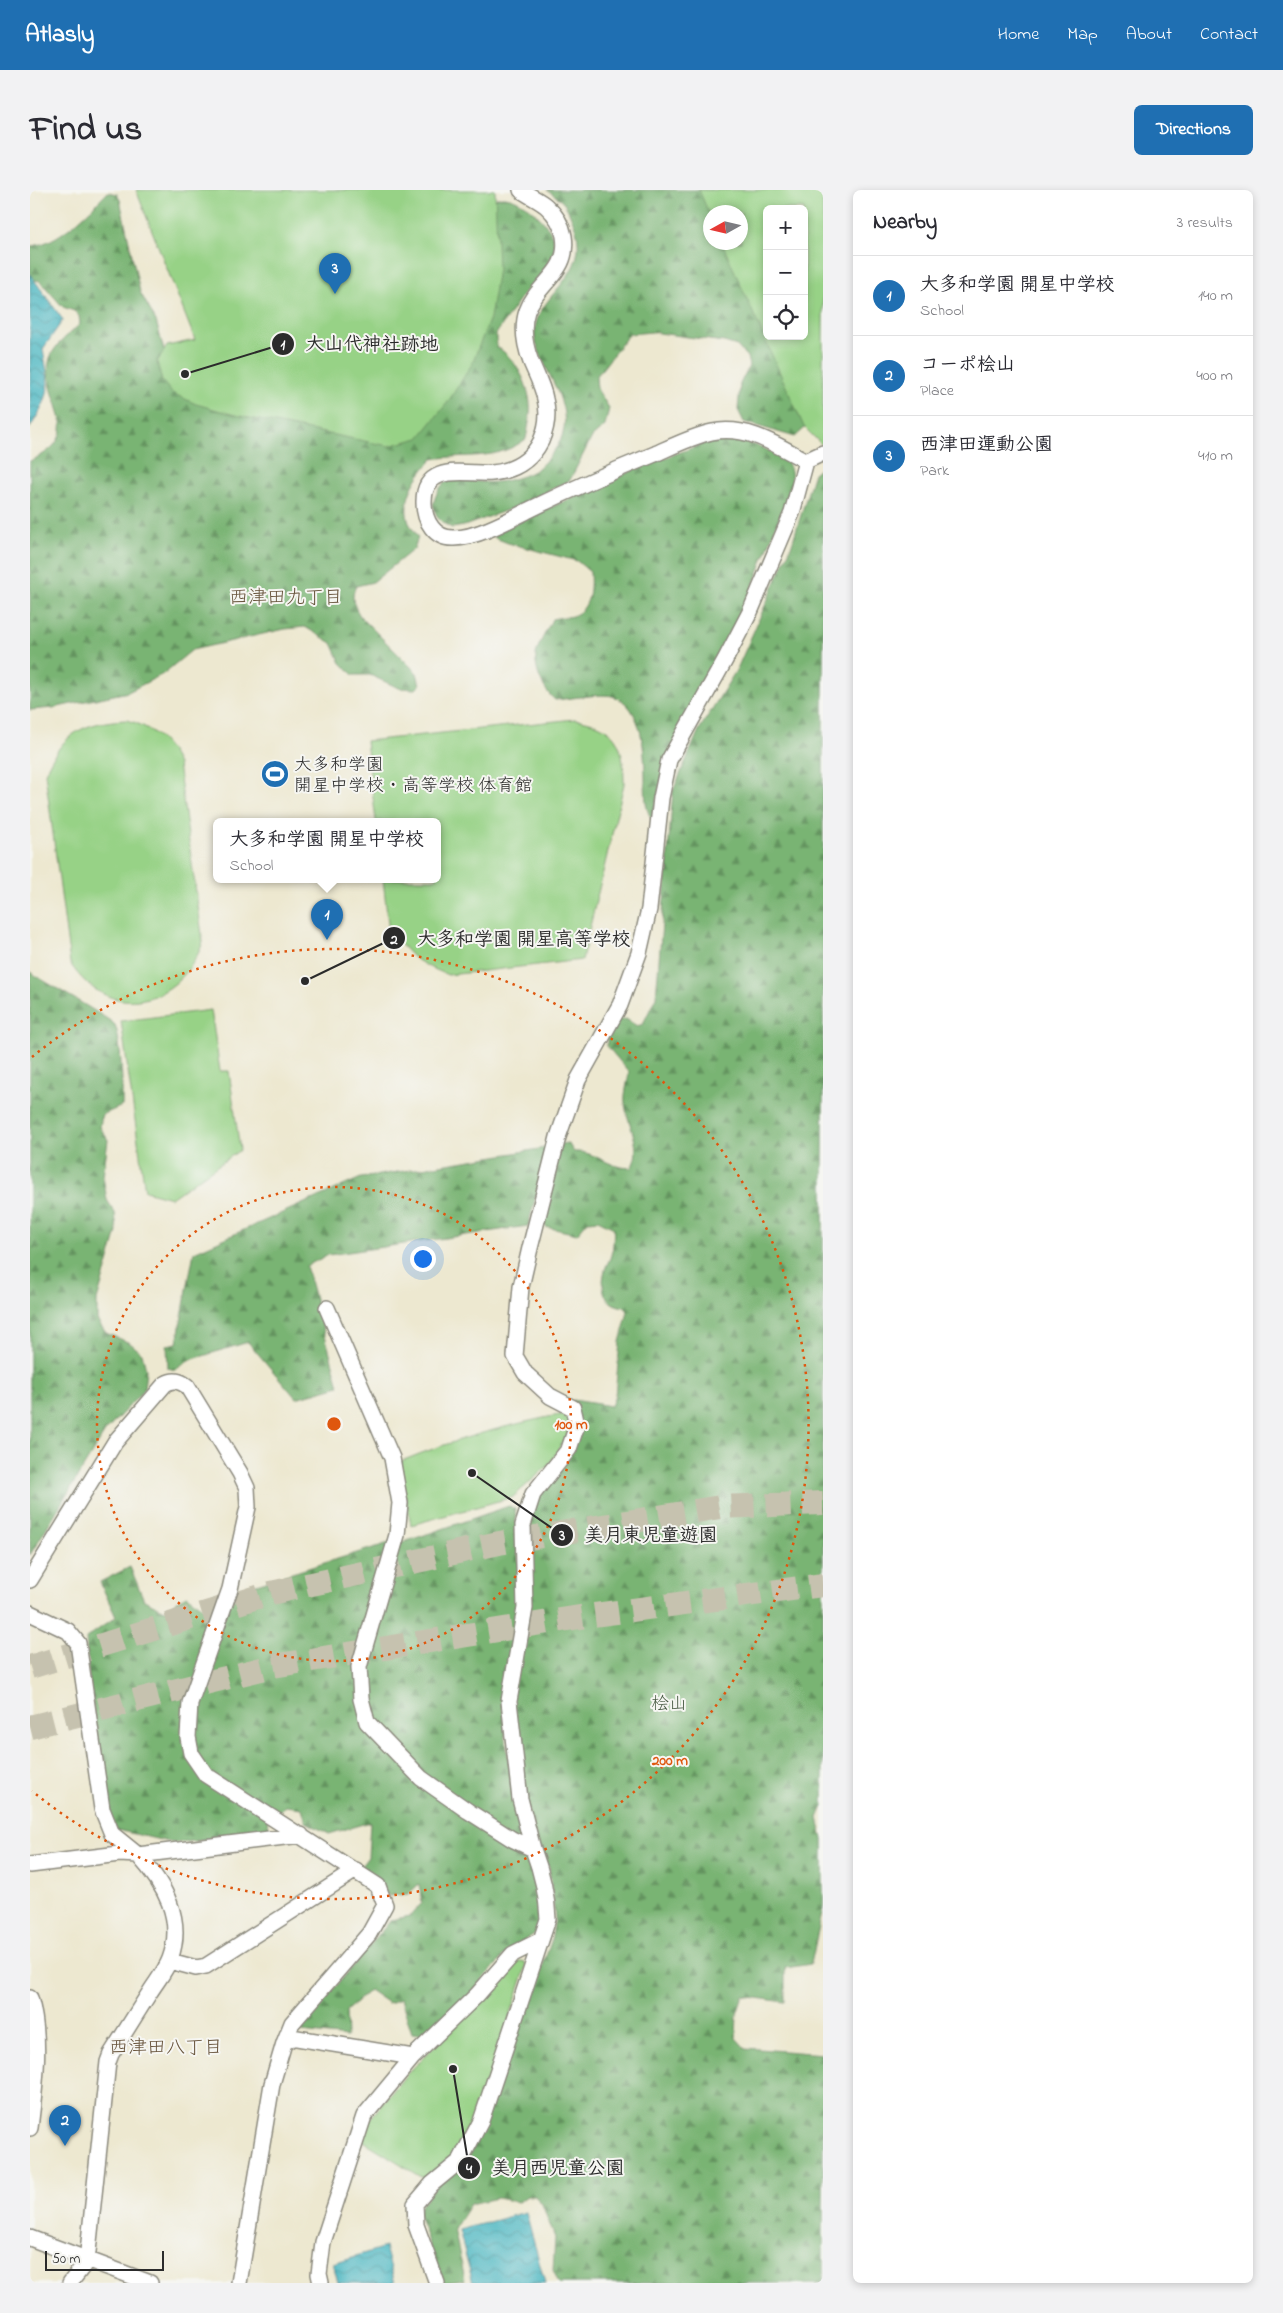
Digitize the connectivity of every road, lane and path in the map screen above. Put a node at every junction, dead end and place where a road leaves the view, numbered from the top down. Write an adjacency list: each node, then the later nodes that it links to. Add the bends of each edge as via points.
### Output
1 (521, 190): 3 (street, via 545,205 555,216 565,243 565,256 527,311 524,327 524,342 545,397 548,422 530,459 510,469 437,476 424,497 428,523 434,531 442,536 462,538 592,479 713,432 738,431 764,438)
2 (823, 453): 3 (street)
3 (806, 461): 8 (street, via 792,513 750,612 669,760 661,798 649,909 639,953 620,1005 575,1088 558,1137 521,1287 515,1356 524,1373 550,1396 573,1408 577,1424 569,1449 532,1494 522,1526 525,1608 509,1701 520,1799)
4 (327, 1308): 8 (street, via 392,1458 400,1503 397,1535 359,1667 361,1699 368,1722 420,1778 512,1839)
5 (30, 1580): 7 (street, via 123,1431 165,1384 174,1380 187,1386 240,1473 247,1488 248,1507 230,1588 190,1703 188,1737 191,1753 206,1775)
6 (30, 1613): 9 (street, via 68,1631 78,1642 102,1809 112,1834)
7 (301, 1834): 9 (street); 11 (street)
8 (533, 1849): 12 (street, via 548,1899 548,1919)
9 (138, 1855): 10 (street, via 119,1854); 13 (street, via 157,1876 173,1913 176,1937)
10 (30, 1865)
11 (356, 1870): 13 (street, via 206,1966 196,1968); 15 (street, via 378,1886 385,1905 369,1934 292,2022)
12 (541, 1940): 16 (street, via 513,1954); 24 (street, via 481,2121 460,2161 432,2184 415,2204 416,2225)
13 (170, 1961): 19 (street, via 108,2062)
14 (30, 1998): 17 (street, via 36,2018 37,2041)
15 (284, 2043): 16 (street, via 297,2038); 22 (street, via 272,2084)
16 (413, 2058): 23 (street, via 364,2116 323,2242)
17 (30, 2128)
18 (30, 2238): 19 (street)
19 (87, 2261): 20 (street); 21 (street)
20 (147, 2282)
21 (70, 2283)
22 (239, 2283)
23 (320, 2283)
24 (437, 2283)

